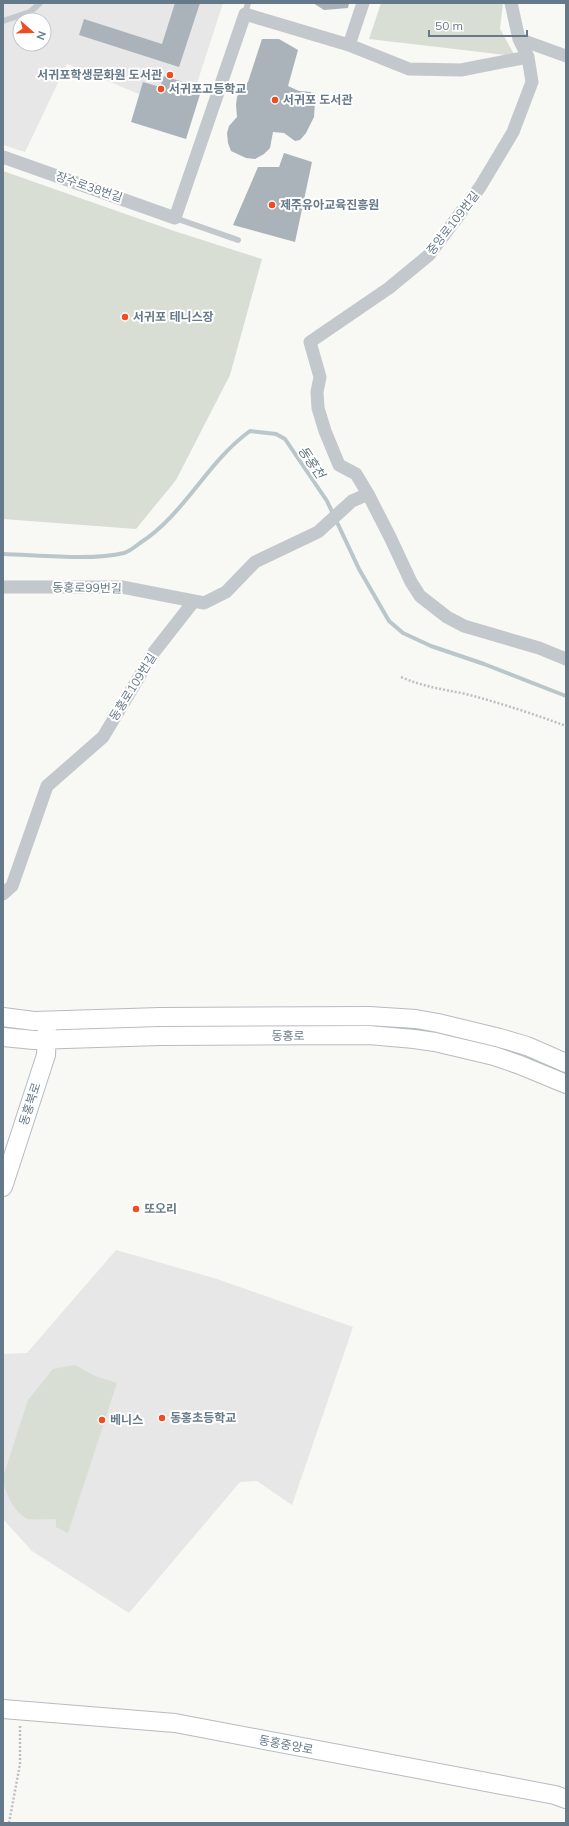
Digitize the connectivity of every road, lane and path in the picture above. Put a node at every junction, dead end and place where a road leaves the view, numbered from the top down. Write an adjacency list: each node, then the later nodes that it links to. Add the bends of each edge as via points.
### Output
1 (40, 3): 5 (lane, via 30,12)
2 (363, 3): 7 (street)
3 (512, 3): 6 (street)
4 (247, 8): 7 (street); 11 (street)
5 (3, 21)
6 (519, 39): 8 (street); 9 (street)
7 (350, 45): 9 (street, via 409,69 461,70)
8 (566, 56)
9 (528, 58): 13 (street, 중앙로109번길, via 532,82 513,132 480,187 429,255 388,288 310,342 320,377 317,392 318,408 325,431 339,465 356,474)
10 (3, 157): 11 (street, 장수로38번길)
11 (175, 218): 12 (lane)
12 (238, 240)
13 (368, 494): 15 (street, via 352,501 318,532 255,562 226,592 204,603); 16 (street, via 411,582 420,596 433,607 447,618 464,626 539,648)
14 (3, 587): 15 (street, 동홍로99번길, via 122,588)
15 (194, 601): 19 (street, 동홍로109번길, via 154,652 103,737 47,786 12,886)
16 (566, 659)
17 (401, 677): 18 (path, via 420,685 497,703)
18 (566, 726)
19 (3, 894)
20 (3, 1017): 21 (main road, 동홍로)
21 (47, 1020): 23 (main road, 동홍북로); 24 (main road, 동홍로, via 160,1016 369,1016 416,1019 500,1038)
22 (3, 1037): 23 (main road, 동홍로)
23 (48, 1039): 25 (main road, 동홍로, via 369,1035 435,1042 494,1056); 26 (main road, 동홍북로, via 46,1055)
24 (566, 1062)
25 (566, 1084)
26 (3, 1187)
27 (3, 1709): 29 (main road, 동홍중앙로, via 175,1723)
28 (20, 1722): 30 (path, via 20,1764)
29 (566, 1799)
30 (9, 1823)

